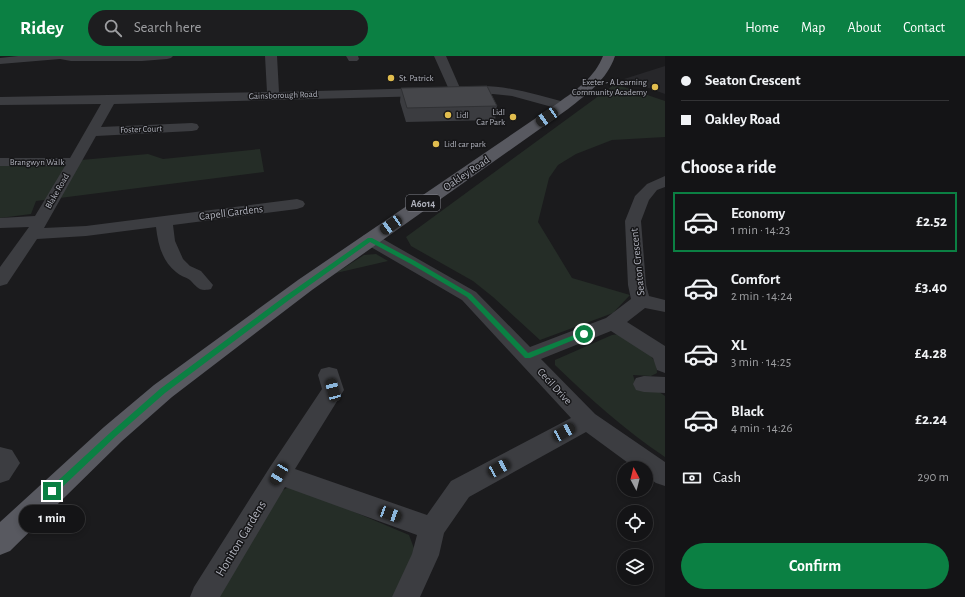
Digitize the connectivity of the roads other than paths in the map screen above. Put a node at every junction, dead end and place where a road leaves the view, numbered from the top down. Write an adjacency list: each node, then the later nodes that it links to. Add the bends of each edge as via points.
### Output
1 (58, 56): 8 (street)
2 (62, 56): 3 (street)
3 (162, 56): 4 (street)
4 (167, 56)
5 (271, 56): 10 (street)
6 (440, 56): 9 (street)
7 (609, 56): 13 (main road, Oakley Road / A6014, via 606,65 596,77)
8 (0, 61)
9 (455, 91): 10 (street, Gainsborough Road); 13 (street, Gainsborough Road, via 508,91)
10 (273, 95): 11 (street, Gainsborough Road)
11 (110, 100): 12 (street, Gainsborough Road); 15 (street, Blake Road)
12 (0, 101)
13 (563, 106): 23 (main road, Oakley Road / A6014)
14 (192, 127): 15 (street, Foster Court)
15 (91, 132): 17 (street, Blake Road)
16 (0, 162): 17 (street, Brangwyn Walk)
17 (74, 162): 22 (street, Blake Road)
18 (665, 181): 26 (street, Seaton Crescent, via 652,187 640,199 633,221)
19 (297, 204): 20 (street, Capell Gardens)
20 (164, 220): 22 (street, Capell Gardens, via 86,231); 24 (street, via 166,241 175,262 184,270)
21 (0, 223): 22 (street, Capell Gardens)
22 (36, 227): 25 (street, Blake Road)
23 (370, 240): 29 (street, Cecil Drive, via 469,296); 40 (main road, Oakley Road / A6014, via 288,297 162,391)
24 (203, 276)
25 (0, 280)
26 (641, 301): 27 (street); 28 (street, Seaton Crescent)
27 (665, 306)
28 (613, 323): 29 (street, Seaton Crescent); 30 (street, via 662,354)
29 (527, 356): 34 (street, Cecil Drive)
30 (665, 365)
31 (329, 375): 37 (street, Honiton Gardens, via 333,390)
32 (644, 384): 33 (street)
33 (665, 385)
34 (587, 420): 38 (street, Cecil Drive); 39 (street, via 460,489)
35 (0, 457): 36 (street, via 8,464)
36 (0, 473)
37 (279, 474): 39 (street); 41 (street, Honiton Gardens)
38 (665, 476)
39 (432, 529): 42 (street)
40 (0, 541)
41 (204, 597)
42 (406, 597)

